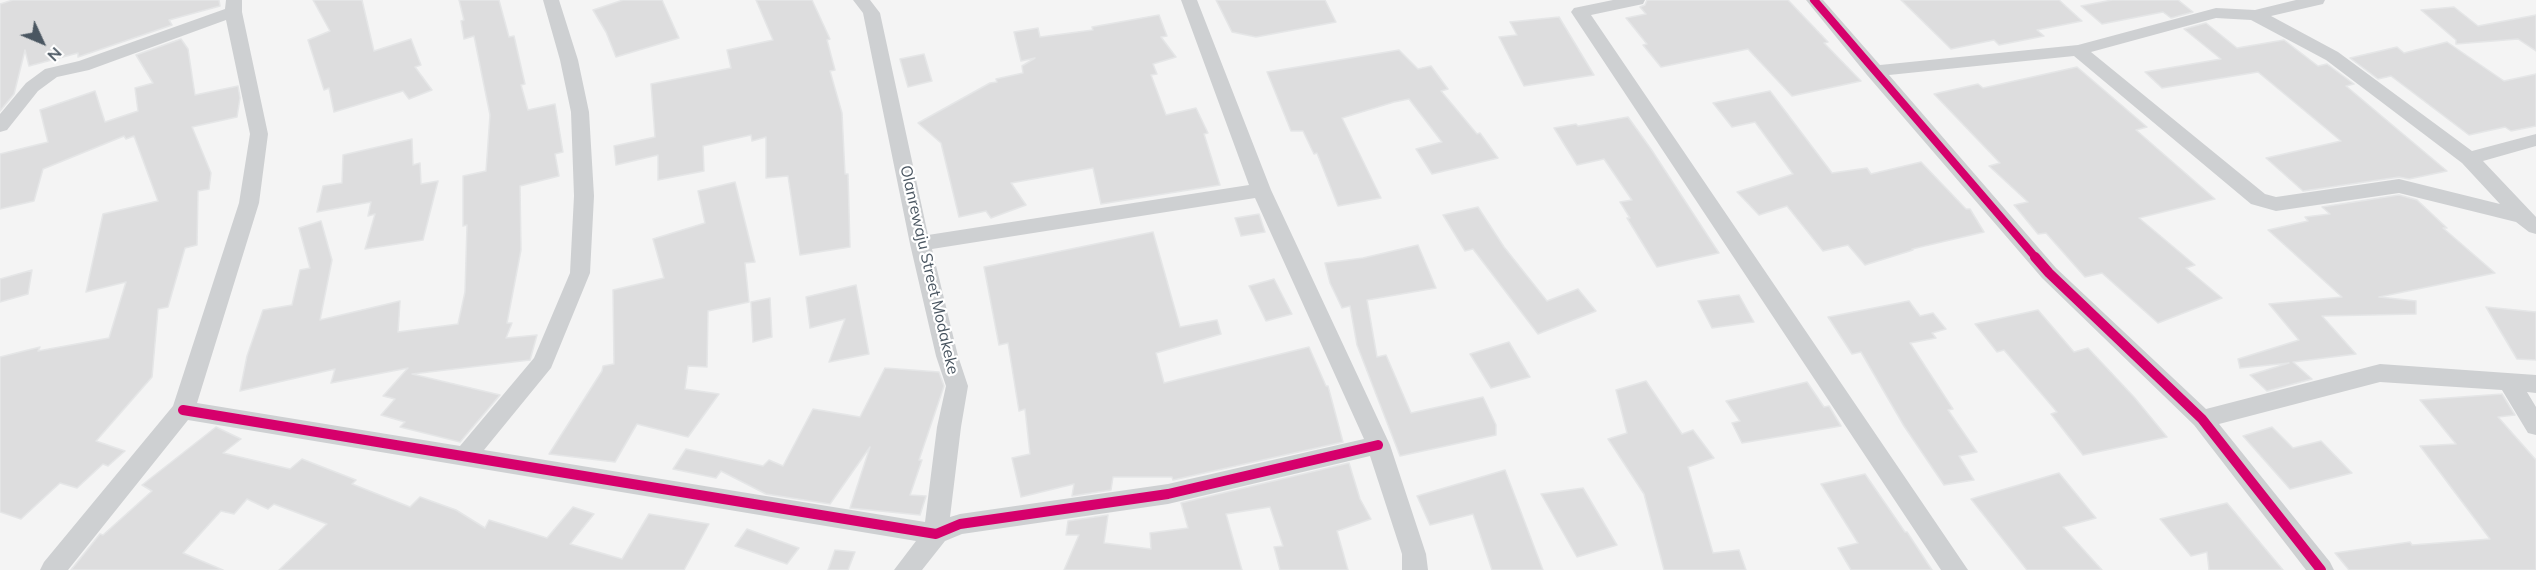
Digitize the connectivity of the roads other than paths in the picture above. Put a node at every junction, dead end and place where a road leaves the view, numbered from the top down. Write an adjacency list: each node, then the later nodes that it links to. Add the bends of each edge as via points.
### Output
1 (551, 0): 23 (street, via 580,112 584,196 580,273 543,362)
2 (861, 0): 16 (street, Olanrewaju Street Modakeke, via 871,13)
3 (1189, 0): 14 (street)
4 (1637, 0): 28 (street, via 1580,12)
5 (1814, 0): 10 (street)
6 (2316, 0): 8 (street)
7 (234, 6): 11 (street, via 83,66 51,73 32,87); 19 (street, via 259,134 249,203)
8 (2255, 15): 9 (street, via 2216,13); 13 (street, via 2332,56)
9 (2078, 50): 10 (street); 15 (street, via 2258,199 2276,204 2399,186)
10 (1873, 71): 20 (street, via 2049,273)
11 (0, 126)
12 (2536, 140): 13 (street)
13 (2469, 158): 15 (street)
14 (1261, 190): 16 (street); 22 (street)
15 (2530, 222)
16 (920, 244): 24 (street, Olanrewaju Street Modakeke, via 957,386)
17 (2509, 383): 18 (street); 20 (street, via 2380,373); 21 (street)
18 (2536, 384)
19 (183, 410): 23 (street); 25 (street)
20 (2202, 419): 29 (street)
21 (2536, 426)
22 (1378, 446): 24 (street, via 1168,494 960,524); 27 (street, via 1414,554)
23 (464, 458): 24 (street)
24 (936, 534): 26 (street)
25 (53, 570)
26 (907, 570)
27 (1415, 570)
28 (1955, 570)
29 (2321, 570)

